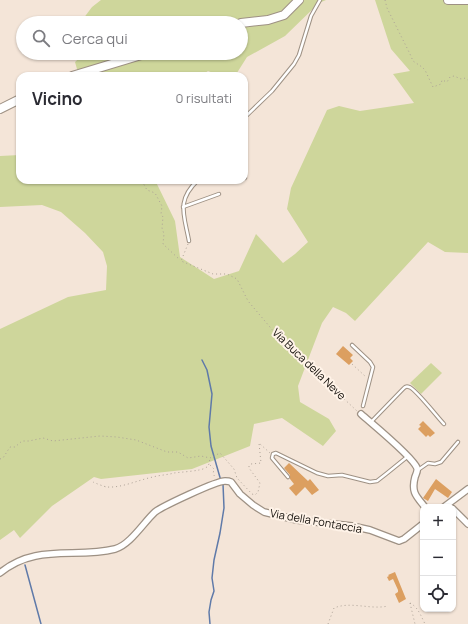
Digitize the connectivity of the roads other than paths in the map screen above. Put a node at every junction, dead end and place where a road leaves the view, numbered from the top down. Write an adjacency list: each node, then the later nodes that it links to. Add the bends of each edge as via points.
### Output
1 (299, 0): 5 (street, via 284,15)
2 (320, 0): 10 (lane, via 311,16 294,64 272,91)
3 (448, 0): 4 (street)
4 (468, 0)
5 (248, 22)
6 (125, 60): 7 (street)
7 (85, 72)
8 (16, 101): 9 (street)
9 (0, 109)
10 (248, 114)
11 (195, 184): 13 (lane, via 187,193)
12 (219, 194): 13 (lane)
13 (183, 207): 14 (lane)
14 (189, 241)
15 (352, 346): 16 (lane, via 372,364 373,369)
16 (362, 406)
17 (361, 412): 18 (street)
18 (370, 422): 19 (lane, via 408,386); 21 (street)
19 (444, 424)
20 (458, 442): 22 (lane, via 441,462 428,463)
21 (407, 456): 22 (street); 23 (lane, via 377,481 370,482 342,475 328,476 317,473 274,453 272,458)
22 (418, 470): 25 (street, via 413,489)
23 (288, 477)
24 (468, 489): 26 (street)
25 (423, 504)
26 (452, 504)
27 (456, 513): 28 (street)
28 (468, 524)
29 (420, 526): 30 (street, Via della Fontaccia, via 399,541 352,526 297,520 264,512 240,494 231,482 221,481 156,511 127,542 116,548 51,552 22,559)
30 (0, 572)

